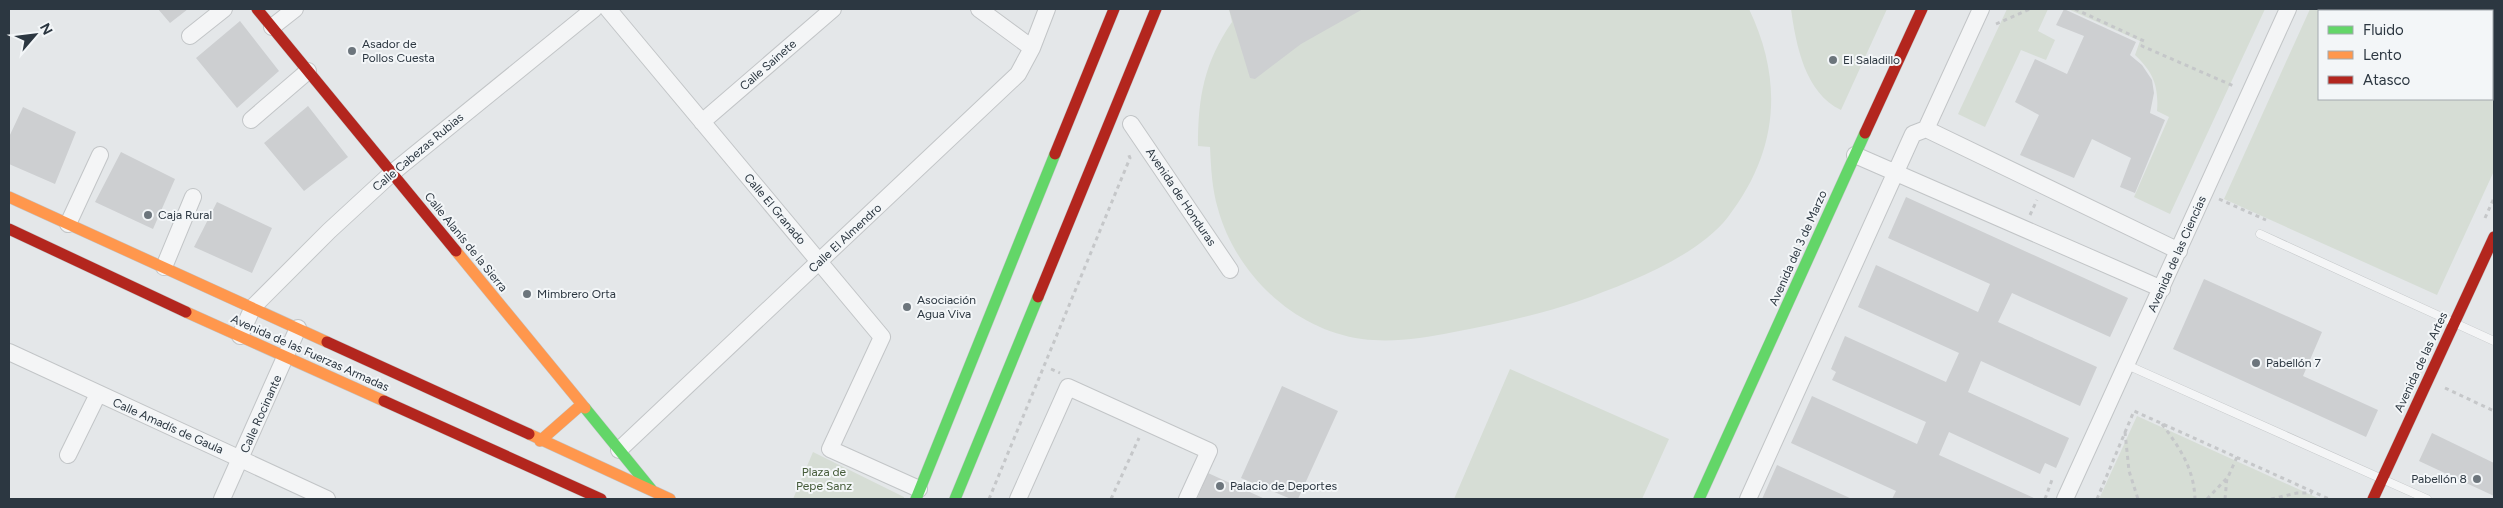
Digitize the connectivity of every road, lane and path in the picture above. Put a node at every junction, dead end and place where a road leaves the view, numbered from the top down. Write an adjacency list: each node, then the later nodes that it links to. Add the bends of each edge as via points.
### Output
1 (224, 9): 18 (street)
2 (257, 9): 17 (street, Calle Alanís de la Sierra)
3 (295, 9): 17 (street)
4 (594, 9): 28 (street, Calle Cabezas Rubias)
5 (608, 9): 23 (street, Calle El Granado)
6 (833, 9): 23 (street, Calle Sainete)
7 (979, 9): 19 (street)
8 (1047, 9): 19 (street, Calle El Almendro)
9 (1114, 9): 67 (street)
10 (1156, 9): 72 (street)
11 (1922, 9): 27 (street, Avenida del 3 de Marzo)
12 (1981, 9): 25 (street)
13 (2030, 9): 16 (path)
14 (2075, 9): 21 (path, via 2144,41 2142,46)
15 (2288, 9): 21 (street, Avenida de las Ciencias)
16 (1996, 24)
17 (272, 27): 20 (street, Calle Alanís de la Sierra)
18 (190, 36)
19 (1032, 48): 39 (street, Calle El Almendro, via 1018,74)
20 (308, 71): 22 (street); 28 (street, Calle Alanís de la Sierra)
21 (2250, 94): 38 (street, Avenida de las Ciencias)
22 (251, 120)
23 (702, 122): 39 (street, Calle El Granado)
24 (1131, 124): 41 (street, Avenida de Honduras); 73 (path, via 1124,140 1130,158)
25 (1926, 130): 29 (street, via 1913,134); 30 (street)
26 (100, 155): 33 (street)
27 (1855, 155): 29 (street); 77 (street, Avenida del 3 de Marzo)
28 (392, 173): 43 (street, Calle Cabezas Rubias, via 328,231); 53 (street, Calle Alanís de la Sierra)
29 (1896, 173): 35 (street); 78 (street)
30 (2043, 186): 35 (path); 38 (street)
31 (9, 197): 33 (street, Avenida de las Fuerzas Armadas)
32 (193, 197): 40 (street)
33 (68, 224): 40 (street, Avenida de las Fuerzas Armadas)
34 (9, 229): 46 (street, Avenida de las Fuerzas Armadas)
35 (2024, 229): 42 (street)
36 (2260, 234): 44 (lane)
37 (2494, 238): 44 (street, Avenida de las Artes)
38 (2179, 251): 42 (street, Avenida de las Ciencias)
39 (819, 262): 59 (street, Calle El Almendro); 67 (street, Calle El Granado, via 882,337 830,449)
40 (164, 267): 43 (street, Avenida de las Fuerzas Armadas)
41 (1230, 270)
42 (2162, 289): 50 (street, Avenida de las Ciencias)
43 (253, 307): 45 (street, Avenida de las Fuerzas Armadas); 46 (street)
44 (2454, 323): 47 (lane); 64 (street, Avenida de las Artes)
45 (298, 328): 49 (street, Calle Rocinante); 58 (street, Avenida de las Fuerzas Armadas)
46 (240, 336): 49 (street, Avenida de las Fuerzas Armadas)
47 (2494, 341)
48 (9, 352): 52 (street, Calle Amadís de Gaula)
49 (286, 357): 62 (street, Calle Rocinante); 70 (street, Avenida de las Fuerzas Armadas)
50 (2127, 365): 64 (lane); 79 (street, Avenida de las Ciencias)
51 (2442, 387): 54 (path)
52 (98, 394): 60 (street); 62 (street, Calle Amadís de Gaula)
53 (581, 405): 58 (street); 59 (street, Calle Alanís de la Sierra)
54 (2494, 411)
55 (1146, 422): 74 (street, via 1068,387); 75 (path); 76 (street, via 1209,451)
56 (2162, 423): 57 (path, via 2134,411); 61 (path); 82 (path, via 2191,470)
57 (2125, 432): 80 (path); 81 (path, via 2129,471)
58 (540, 441): 65 (street, Avenida de las Fuerzas Armadas)
59 (620, 450): 65 (street, Calle Alanís de la Sierra)
60 (68, 455)
61 (2237, 457): 63 (path); 66 (path)
62 (241, 459): 68 (street, Calle Rocinante); 69 (street, Calle Amadís de Gaula)
63 (2228, 476): 83 (path); 84 (path)
64 (2382, 479): 87 (street, Avenida de las Artes); 88 (lane)
65 (653, 492): 71 (street, Avenida de las Fuerzas Armadas)
66 (2316, 493): 85 (path, via 2297,493); 86 (path)
67 (917, 494)
68 (222, 499)
69 (327, 499)
70 (600, 499)
71 (670, 499)
72 (955, 499)
73 (989, 499)
74 (1018, 499)
75 (1111, 499)
76 (1187, 499)
77 (1699, 499)
78 (1748, 499)
79 (2065, 499)
80 (2097, 499)
81 (2138, 499)
82 (2195, 499)
83 (2207, 499)
84 (2225, 499)
85 (2271, 499)
86 (2328, 499)
87 (2373, 499)
88 (2427, 499)

